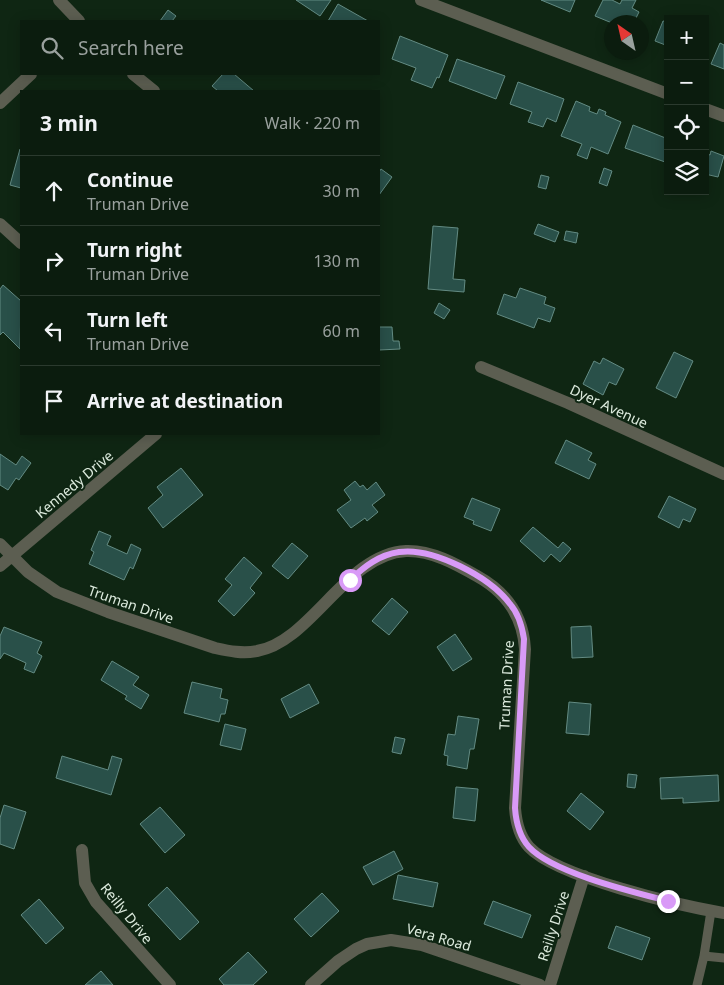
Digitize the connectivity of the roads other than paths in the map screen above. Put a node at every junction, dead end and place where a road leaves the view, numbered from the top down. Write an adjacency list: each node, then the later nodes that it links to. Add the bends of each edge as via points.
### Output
1 (59, 0): 3 (street)
2 (422, 0): 7 (street)
3 (78, 20)
4 (30, 75): 8 (street)
5 (135, 75): 6 (street)
6 (153, 90)
7 (664, 92)
8 (0, 103)
9 (709, 110): 10 (street)
10 (724, 116)
11 (0, 224): 12 (street)
12 (20, 242)
13 (481, 367): 15 (street, Dyer Avenue)
14 (155, 435): 17 (street, Kennedy Drive)
15 (724, 474)
16 (0, 544): 17 (street, Truman Drive)
17 (12, 556): 18 (street); 20 (street, Truman Drive, via 36,578 67,597 215,648 238,652 258,651 277,644 361,570 388,554 406,551 426,554 478,576 510,603 520,619 523,634 515,808 518,828 528,846 544,859)
18 (0, 566)
19 (82, 850): 24 (street, Reilly Drive, via 85,883 96,902)
20 (584, 876): 21 (street, Truman Drive, via 645,895); 27 (street, Reilly Drive)
21 (718, 912): 22 (lane)
22 (704, 956): 23 (lane); 28 (lane)
23 (724, 958)
24 (170, 985)
25 (311, 985): 26 (street, Vera Road, via 356,948 391,940 422,945)
26 (540, 985)
27 (550, 985)
28 (697, 985)

